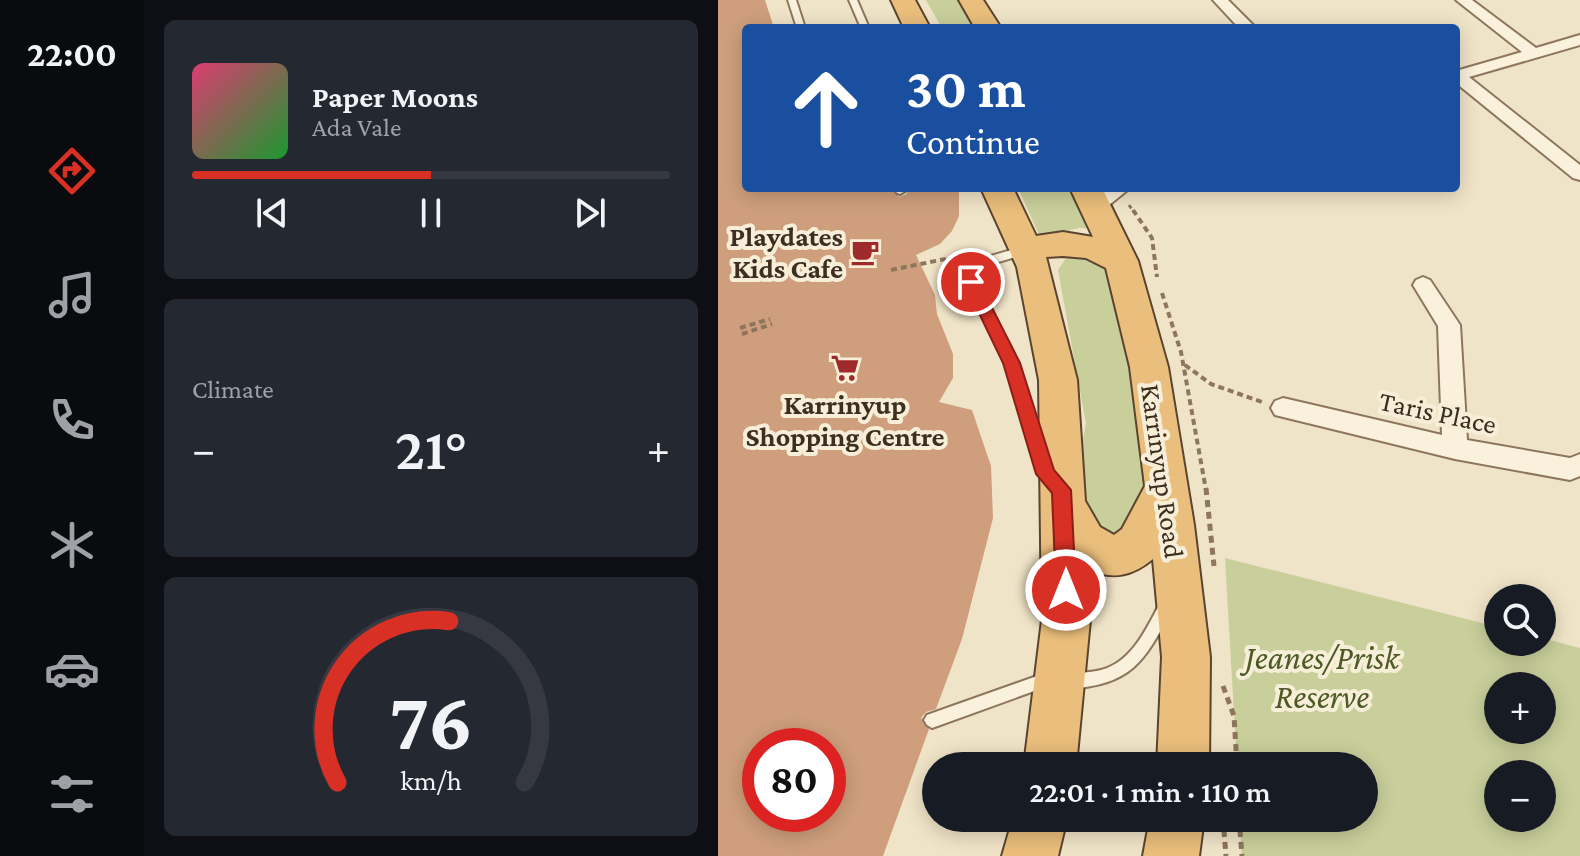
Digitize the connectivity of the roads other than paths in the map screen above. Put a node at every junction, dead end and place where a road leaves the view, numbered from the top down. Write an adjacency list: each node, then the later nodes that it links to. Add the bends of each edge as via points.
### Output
1 (792, 0): 6 (lane)
2 (853, 0): 7 (lane)
3 (903, 0): 8 (highway)
4 (1220, 0): 9 (street)
5 (1463, 0): 11 (street)
6 (800, 24)
7 (863, 24)
8 (915, 24)
9 (1244, 24)
10 (1580, 40): 11 (street)
11 (1533, 53): 12 (street)
12 (1460, 75)
13 (1460, 79): 14 (street)
14 (1580, 174)
15 (999, 192): 17 (highway)
16 (1101, 194): 18 (highway, Karrinyup Road)
17 (1025, 250): 18 (highway, via 1049,243 1078,244 1099,248); 23 (highway, via 1034,267 1058,380); 23 (lane, via 981,263 971,282 1011,363 1046,474)
18 (1121, 261): 24 (highway, Karrinyup Road, via 1149,367)
19 (1423, 285): 21 (street, via 1449,325)
20 (1283, 408): 21 (street, Taris Place)
21 (1455, 448): 22 (street, Taris Place, via 1570,469)
22 (1580, 465)
23 (1062, 490): 24 (highway, via 1082,540 1091,551 1112,557 1138,544); 26 (highway, via 1066,620)
24 (1165, 490): 25 (highway, Karrinyup Road)
25 (1178, 582): 26 (lane, via 1135,659 1108,678); 29 (highway, Karrinyup Road, via 1186,657)
26 (1059, 683): 27 (lane, via 1037,683); 28 (highway)
27 (932, 720)
28 (1052, 752)
29 (1183, 752)
30 (1036, 832): 33 (highway)
31 (1175, 832): 34 (highway)
32 (1187, 832): 35 (highway)
33 (1030, 856)
34 (1171, 856)
35 (1190, 856)

